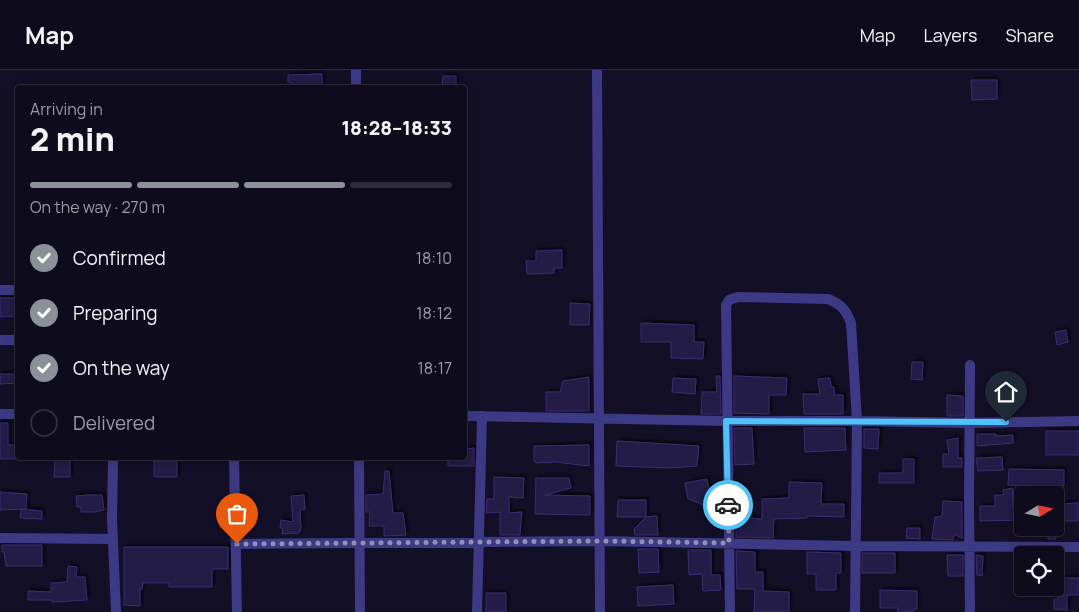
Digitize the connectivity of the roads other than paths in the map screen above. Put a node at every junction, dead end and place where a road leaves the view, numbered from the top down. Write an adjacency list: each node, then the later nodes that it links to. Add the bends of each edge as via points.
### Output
1 (356, 70): 3 (street)
2 (597, 70): 13 (street)
3 (356, 85)
4 (0, 290): 5 (street)
5 (15, 290)
6 (0, 340): 7 (street)
7 (15, 340)
8 (970, 365): 17 (street)
9 (0, 414): 10 (street)
10 (15, 414)
11 (467, 416): 12 (street)
12 (482, 416): 13 (street); 25 (street)
13 (599, 418): 14 (street); 23 (street)
14 (726, 421): 15 (street); 15 (street, via 726,305 738,297 838,302 851,323); 26 (street)
15 (857, 421): 17 (street); 28 (street)
16 (1079, 421): 17 (street)
17 (970, 423): 29 (street)
18 (113, 460): 22 (street)
19 (234, 460): 27 (street)
20 (360, 460): 24 (street)
21 (0, 538): 22 (street)
22 (113, 539): 31 (street)
23 (600, 541): 25 (street); 26 (street); 35 (street)
24 (360, 542): 25 (street); 27 (street); 33 (street)
25 (478, 543): 34 (street)
26 (729, 543): 28 (street); 36 (street)
27 (237, 544): 32 (street)
28 (856, 546): 29 (street); 37 (street)
29 (969, 546): 30 (street); 38 (street)
30 (1079, 547)
31 (116, 612)
32 (237, 612)
33 (360, 612)
34 (477, 612)
35 (600, 612)
36 (730, 612)
37 (855, 612)
38 (970, 612)

